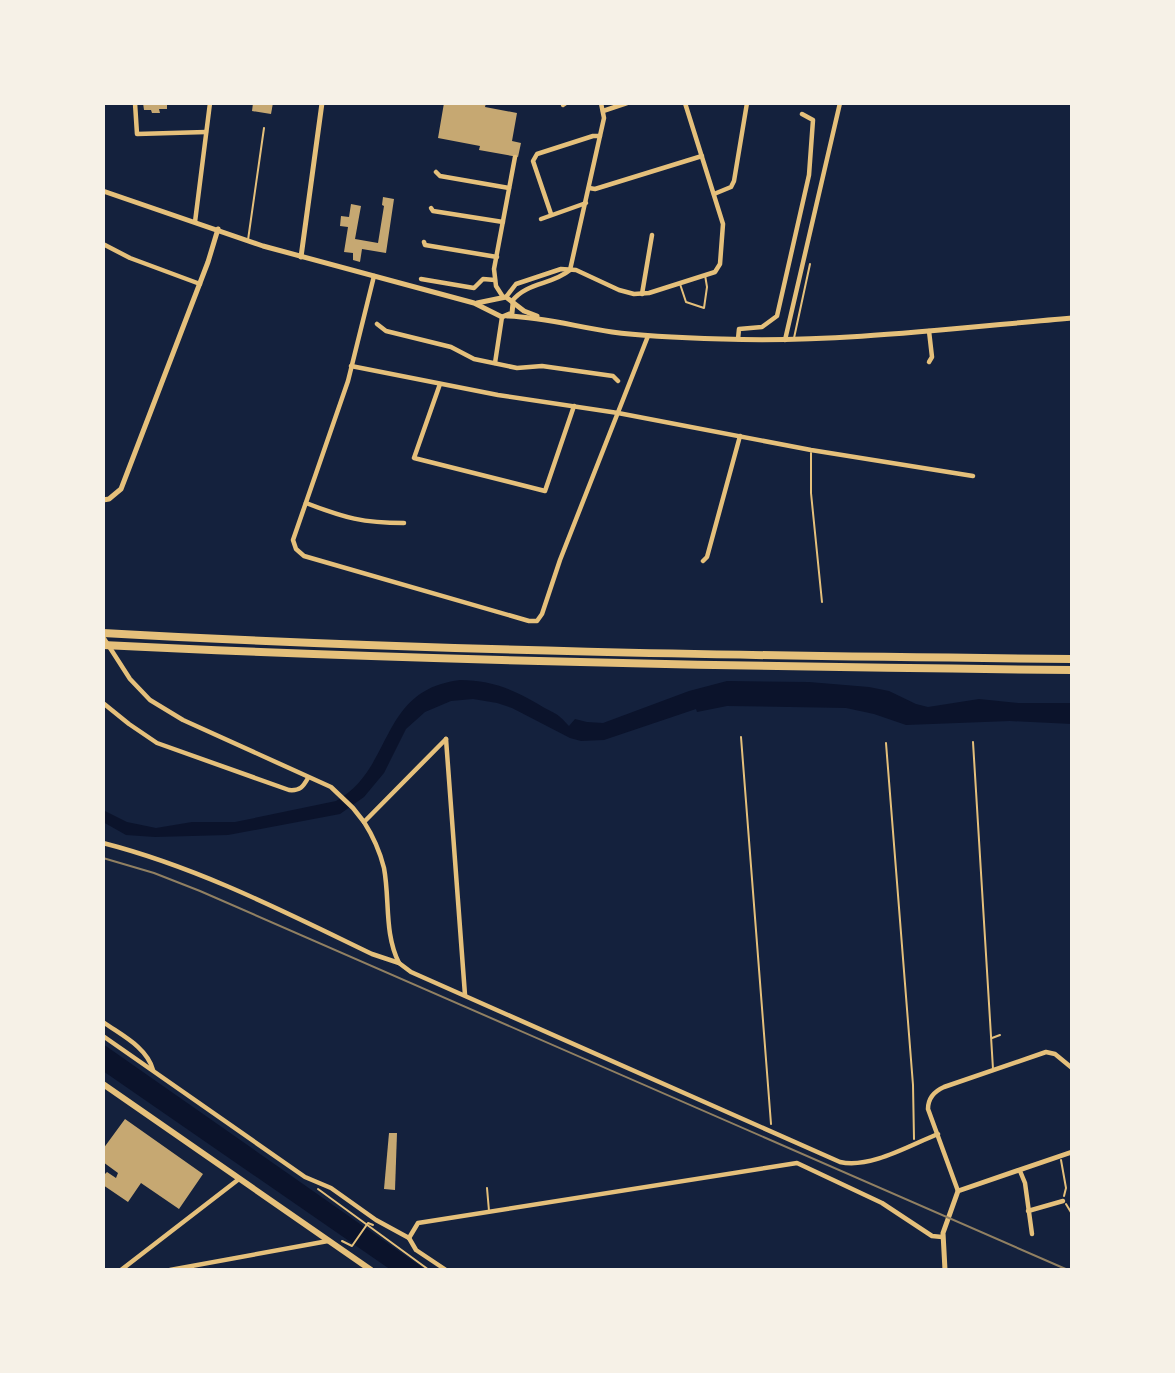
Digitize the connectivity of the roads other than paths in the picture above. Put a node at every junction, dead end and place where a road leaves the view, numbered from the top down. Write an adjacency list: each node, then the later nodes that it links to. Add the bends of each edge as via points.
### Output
1 (135, 103): 12 (street, via 137,134)
2 (210, 103): 12 (street)
3 (322, 103): 32 (street)
4 (601, 103): 9 (street)
5 (627, 103): 9 (street)
6 (685, 103): 14 (street)
7 (747, 103): 20 (street, via 734,181)
8 (840, 103): 53 (street)
9 (603, 111): 13 (street)
10 (803, 114): 52 (street, via 813,120 808,175 777,316 762,327 739,329)
11 (264, 128): 29 (lane)
12 (206, 132): 25 (street)
13 (600, 136): 18 (street); 23 (street, via 537,154 533,161)
14 (702, 156): 18 (street); 20 (street)
15 (515, 157): 17 (street)
16 (436, 172): 17 (street)
17 (509, 188): 26 (street)
18 (589, 188): 21 (street)
19 (103, 191): 25 (street)
20 (714, 194): 36 (street, via 724,237 720,264)
21 (586, 202): 23 (street); 35 (street)
22 (431, 208): 26 (street)
23 (551, 214): 24 (street)
24 (541, 219)
25 (195, 222): 27 (street)
26 (503, 222): 33 (street)
27 (220, 230): 29 (street); 41 (street)
28 (652, 235): 42 (street)
29 (248, 241): 32 (street)
30 (424, 242): 33 (street)
31 (103, 244): 41 (street)
32 (301, 257): 37 (street)
33 (497, 257): 39 (street)
34 (810, 264): 54 (lane)
35 (570, 270): 42 (street); 43 (street)
36 (705, 275): 40 (street); 40 (lane, via 704,308 686,302)
37 (374, 276): 44 (street); 57 (street)
38 (421, 279): 39 (street, via 474,288 483,279)
39 (495, 281): 43 (street)
40 (679, 283): 42 (street)
41 (200, 284): 65 (street, via 121,489)
42 (642, 294)
43 (506, 300): 44 (street); 45 (street, via 495,306); 46 (street, via 512,313); 48 (street)
44 (474, 303): 45 (street)
45 (496, 312): 46 (street)
46 (505, 316): 48 (street); 56 (street)
47 (1072, 318): 50 (street)
48 (547, 319): 51 (street)
49 (376, 324): 56 (street, via 386,331)
50 (929, 330): 54 (street); 55 (street)
51 (648, 336): 52 (street); 61 (street)
52 (738, 339): 53 (street)
53 (785, 340): 54 (street)
54 (794, 340)
55 (929, 362)
56 (495, 363): 58 (street, via 613,376)
57 (351, 366): 59 (street); 66 (street)
58 (618, 381)
59 (440, 384): 60 (street); 60 (street, via 414,458 545,491)
60 (575, 406): 61 (street)
61 (618, 413): 62 (street); 66 (street, via 537,621 304,556 293,540)
62 (740, 436): 63 (street); 68 (street)
63 (811, 450): 64 (street); 69 (lane)
64 (973, 476)
65 (103, 500)
66 (306, 503): 67 (street, via 368,523)
67 (404, 523)
68 (704, 561)
69 (822, 602)
70 (103, 635): 72 (highway, via 502,650); 76 (street, via 140,690 159,706)
71 (103, 645): 73 (highway, via 498,661)
72 (1072, 659)
73 (1072, 670)
74 (103, 703): 76 (street, via 157,743 289,790 298,791)
75 (973, 742): 84 (lane)
76 (309, 778): 77 (street, via 331,787)
77 (364, 822): 79 (street, via 382,860 390,937); 80 (street, via 446,738)
78 (103, 843): 79 (street, via 209,878 372,954)
79 (399, 962): 80 (street, via 411,972)
80 (465, 995): 89 (street, via 834,1160 870,1161)
81 (103, 1022): 86 (street, via 140,1048)
82 (1000, 1035): 84 (lane)
83 (103, 1036): 86 (street)
84 (991, 1039): 87 (lane)
85 (1072, 1068): 87 (street, via 1046,1052)
86 (153, 1070): 100 (street, via 305,1177 331,1188)
87 (993, 1070): 89 (street, via 933,1094 928,1109)
88 (103, 1084): 92 (main road)
89 (938, 1134): 94 (street)
90 (1072, 1152): 91 (street)
91 (1020, 1171): 94 (street); 96 (street)
92 (239, 1178): 101 (main road); 102 (street)
93 (487, 1188): 97 (lane)
94 (958, 1191): 99 (street)
95 (1063, 1201): 96 (street)
96 (1028, 1211): 98 (street)
97 (489, 1212): 99 (street, via 797,1163 882,1203 932,1236); 100 (street, via 418,1223)
98 (1032, 1234)
99 (942, 1237): 106 (street)
100 (405, 1239): 105 (street)
101 (329, 1241): 103 (street); 104 (main road)
102 (121, 1270)
103 (170, 1270)
104 (371, 1270)
105 (446, 1270)
106 (944, 1270)

